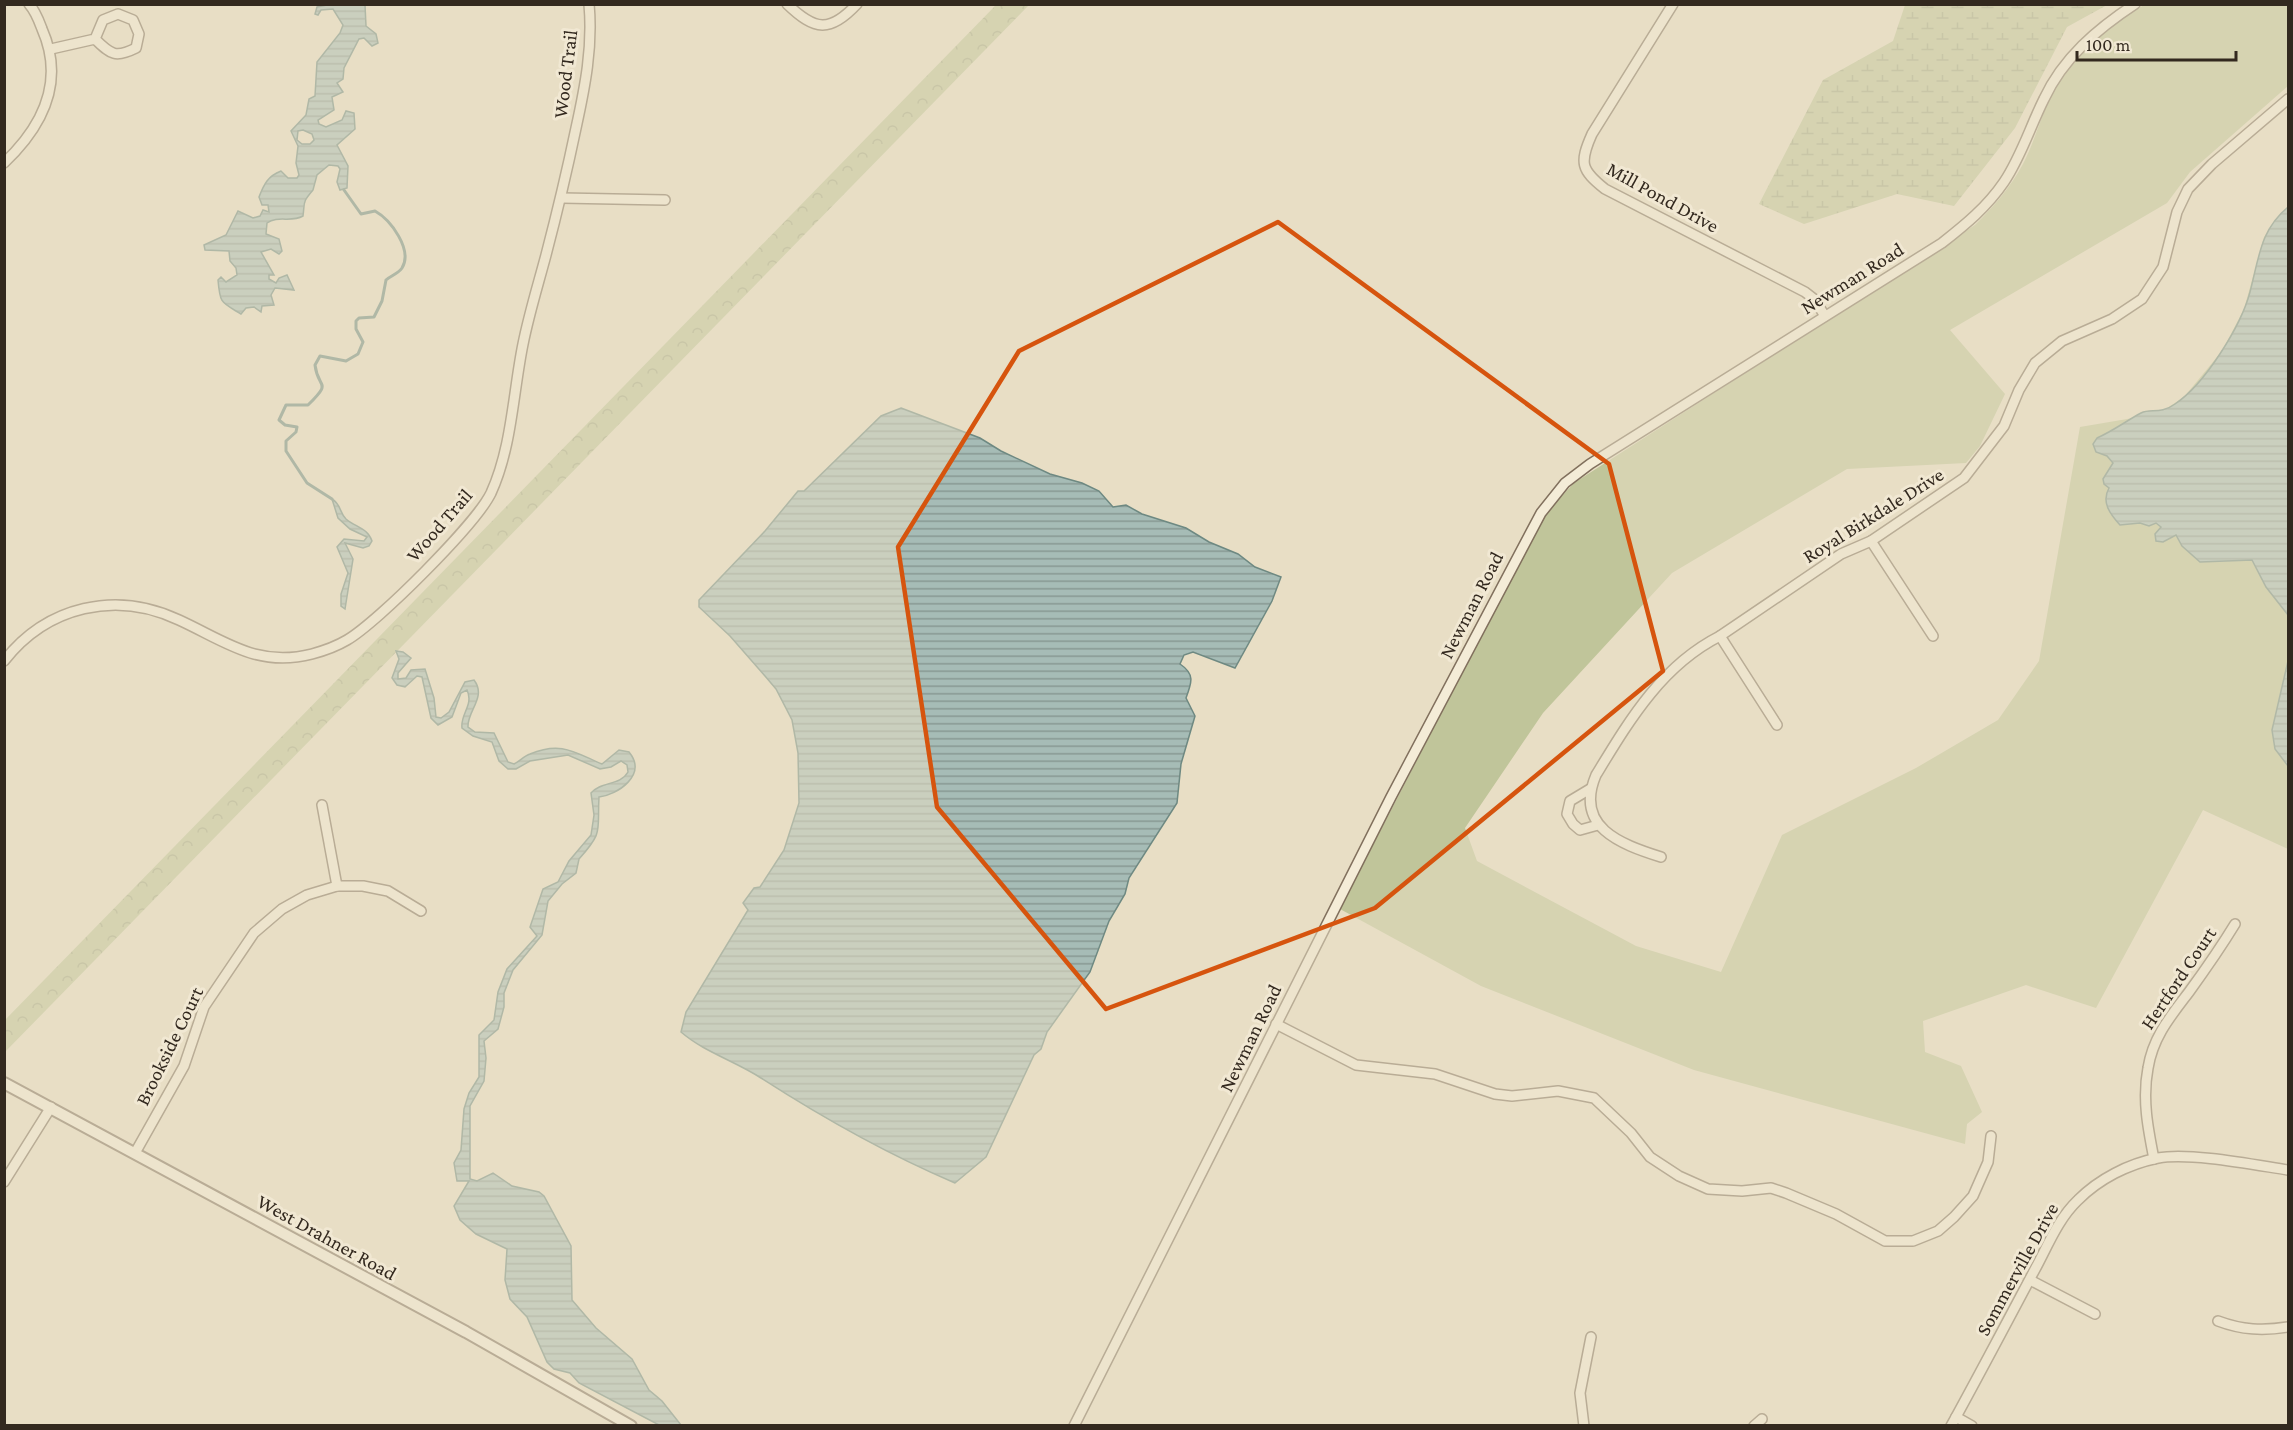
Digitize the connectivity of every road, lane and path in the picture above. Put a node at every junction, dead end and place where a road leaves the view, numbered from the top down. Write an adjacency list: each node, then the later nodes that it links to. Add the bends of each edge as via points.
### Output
1 (29, 4): 8 (street)
2 (589, 4): 11 (street, Wood Trail, via 589,59)
3 (787, 4): 4 (street, via 802,19 821,26 839,21)
4 (857, 4)
5 (1673, 4): 13 (street, Mill Pond Drive, via 1592,134 1583,164 1587,175 1605,189 1805,292)
6 (2135, 4): 13 (street, Newman Road, via 2088,40 2058,74 2020,154 1991,200 1942,243)
7 (95, 39): 7 (street, via 103,20 118,14 133,20 140,34 136,48 122,54 108,52); 8 (street)
8 (51, 49): 10 (street, via 50,90 42,114 32,132)
9 (2289, 99): 14 (street, Royal Birkdale Drive, via 2188,189 2177,212 2169,253 2142,299 2112,319 2047,351 2019,390 2004,426 1964,478)
10 (4, 163)
11 (561, 198): 12 (street); 17 (street, Wood Trail, via 523,342 505,447 491,493 468,524 382,613 347,640 310,654 277,657 242,652 162,612 109,603 57,616 17,644)
12 (665, 200)
13 (1825, 316): 26 (street, Newman Road, via 1590,464 1565,483 1541,513)
14 (1871, 541): 15 (street, Royal Birkdale Drive, via 1842,554); 16 (street)
15 (1720, 636): 18 (street); 19 (street, Royal Birkdale Drive, via 1687,656 1651,692)
16 (1933, 636)
17 (4, 661)
18 (1777, 725)
19 (1590, 789): 21 (street, via 1590,803); 21 (street, Royal Birkdale Drive, via 1570,801 1567,814 1581,830)
20 (322, 805): 23 (street)
21 (1598, 825): 22 (street, Royal Birkdale Drive, via 1620,841)
22 (1661, 857)
23 (337, 886): 24 (street, Brookside Court, via 388,891); 30 (street, Brookside Court, via 282,909 254,933 204,1007 184,1066)
24 (421, 911)
25 (2235, 924): 31 (street, Hertford Court, via 2159,1032 2152,1052 2145,1111)
26 (1276, 1024): 29 (street, via 1356,1065 1435,1074 1496,1094 1558,1091 1594,1098 1650,1157 1679,1176 1708,1189 1771,1188 1836,1214 1885,1241 1913,1241 1938,1231 1954,1217 1973,1196 1988,1161); 42 (street, Newman Road)
27 (4, 1083): 28 (street, West Drahner Road)
28 (51, 1107): 30 (street, West Drahner Road); 33 (street)
29 (1991, 1136)
30 (135, 1153): 41 (street, West Drahner Road)
31 (2154, 1159): 32 (street, Sommerville Drive, via 2172,1157); 34 (street, Sommerville Drive, via 2104,1179 2077,1201 2053,1234)
32 (2289, 1170)
33 (4, 1182)
34 (2030, 1280): 35 (street); 40 (street, Sommerville Drive)
35 (2095, 1314)
36 (2218, 1321): 37 (street, via 2253,1330)
37 (2289, 1327)
38 (1591, 1337): 43 (street, via 1580,1393)
39 (1762, 1419): 44 (street)
40 (1954, 1421): 45 (street)
41 (631, 1425)
42 (1074, 1425)
43 (1584, 1425)
44 (1754, 1425)
45 (1972, 1425)

